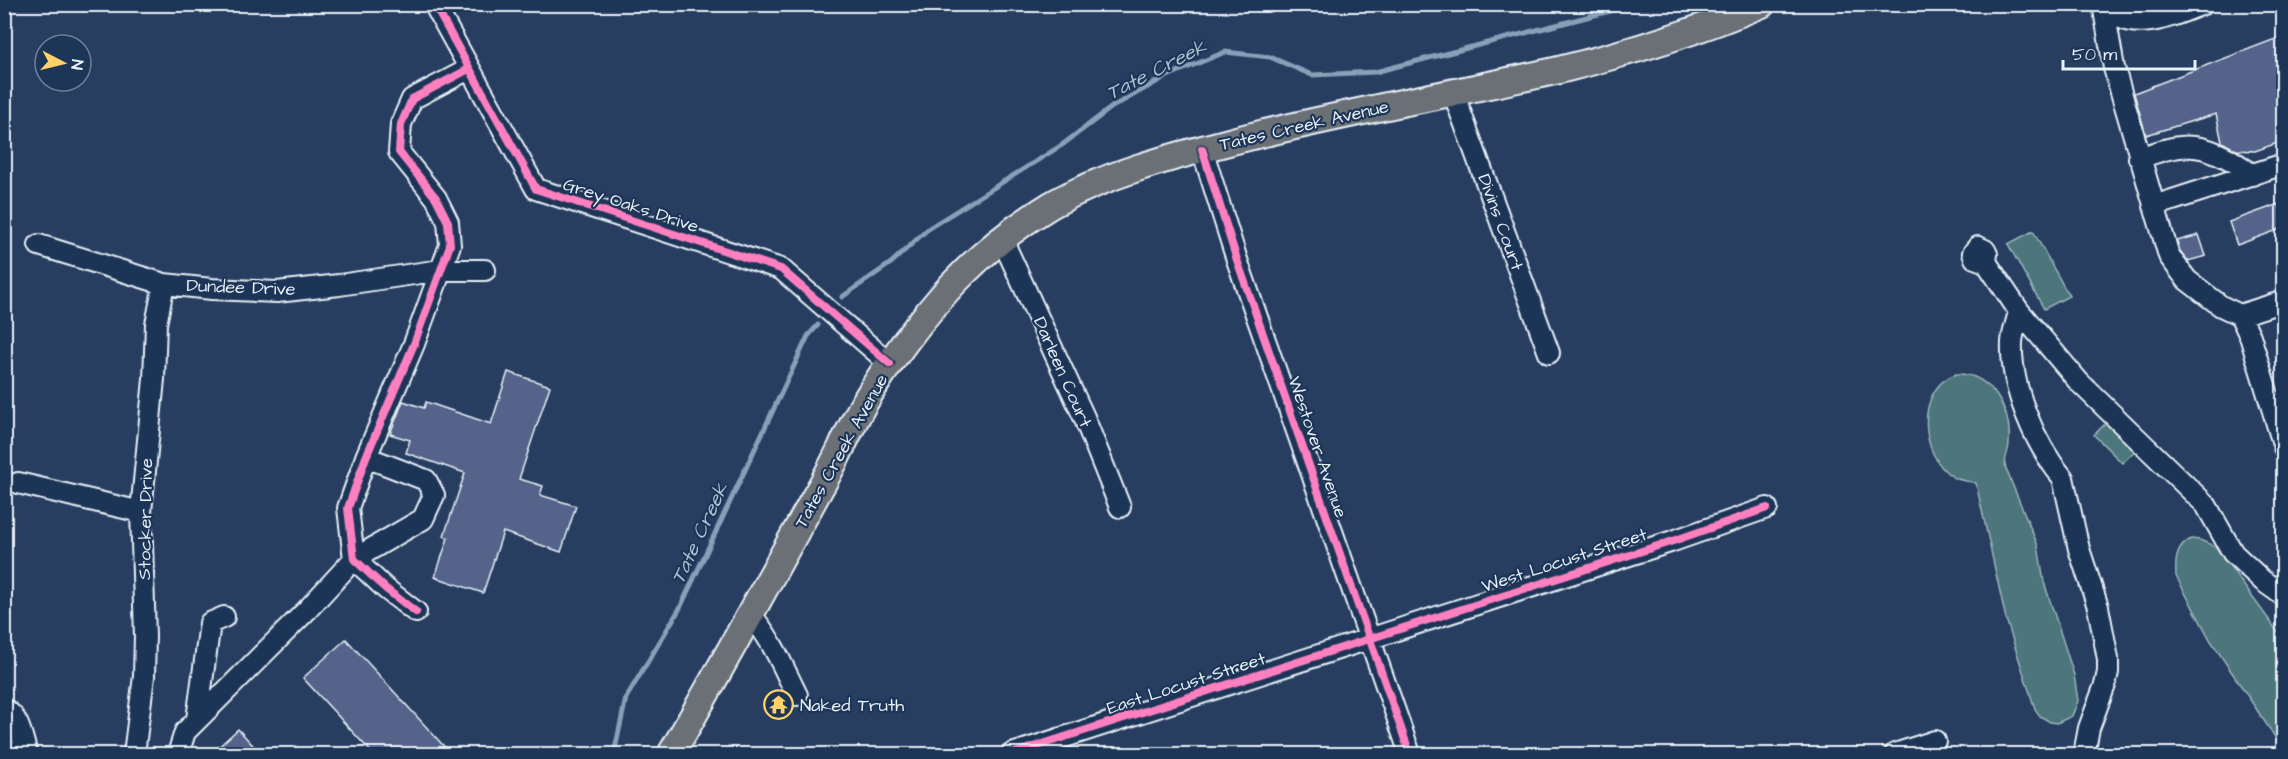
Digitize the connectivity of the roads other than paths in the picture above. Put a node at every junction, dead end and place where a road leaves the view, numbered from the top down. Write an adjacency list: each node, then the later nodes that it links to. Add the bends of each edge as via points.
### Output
1 (434, 4): 5 (street, Grey Oaks Drive)
2 (1762, 4): 6 (main road, Tates Creek Avenue, via 1617,55)
3 (2104, 4): 4 (street, via 2115,15 2136,22 2172,16); 8 (street, via 2114,68)
4 (2203, 4)
5 (469, 69): 15 (street, via 412,99 401,124 399,152 435,198 448,222 450,245); 22 (street, Grey Oaks Drive, via 536,189 781,269)
6 (1454, 92): 7 (main road, Tates Creek Avenue); 21 (street, Divins Court)
7 (1202, 149): 12 (main road, Tates Creek Avenue, via 1093,185 1053,204); 34 (street, Westover Avenue)
8 (2139, 158): 10 (street, via 2180,147 2201,148 2234,160); 11 (street)
9 (2283, 164): 10 (street)
10 (2252, 175): 11 (street)
11 (2154, 206): 20 (street, via 2169,256 2187,280)
12 (1002, 239): 22 (main road, Tates Creek Avenue, via 952,286); 26 (street, Darleen Court)
13 (39, 245): 17 (street, Dundee Drive)
14 (1986, 262): 19 (street)
15 (441, 270): 16 (street, Dundee Drive); 17 (street, Dundee Drive, via 276,292); 24 (street)
16 (485, 270)
17 (164, 284): 28 (street, Stocker Drive, via 156,324)
18 (2283, 301): 20 (street)
19 (2019, 311): 30 (street, via 2079,382 2206,505 2233,554); 48 (street, via 2012,344 2016,387 2032,429 2063,478 2108,659 2105,685)
20 (2240, 315): 23 (street, via 2250,336)
21 (1549, 352)
22 (890, 364): 32 (main road, Tates Creek Avenue, via 864,403)
23 (2283, 447)
24 (366, 457): 29 (street, via 348,508); 29 (street, via 426,480 434,495 423,519)
25 (9, 483): 28 (street)
26 (1120, 507)
27 (1767, 508): 34 (street, West Locust Street)
28 (141, 512): 42 (street, Stocker Drive, via 144,666)
29 (354, 559): 31 (street); 37 (street)
30 (2283, 596)
31 (416, 612)
32 (750, 614): 35 (street, via 770,642); 44 (main road, Tates Creek Avenue)
33 (224, 617): 37 (street, via 210,623)
34 (1369, 639): 45 (street, East Locust Street); 46 (street, Westover Avenue)
35 (797, 695)
36 (4, 709): 41 (street, via 17,720)
37 (197, 719): 43 (street, via 185,732)
38 (1935, 741): 47 (street)
39 (4, 750): 40 (street)
40 (13, 754)
41 (27, 754)
42 (134, 754)
43 (178, 754)
44 (671, 754)
45 (1012, 754)
46 (1410, 754)
47 (1895, 754)
48 (2084, 754)

